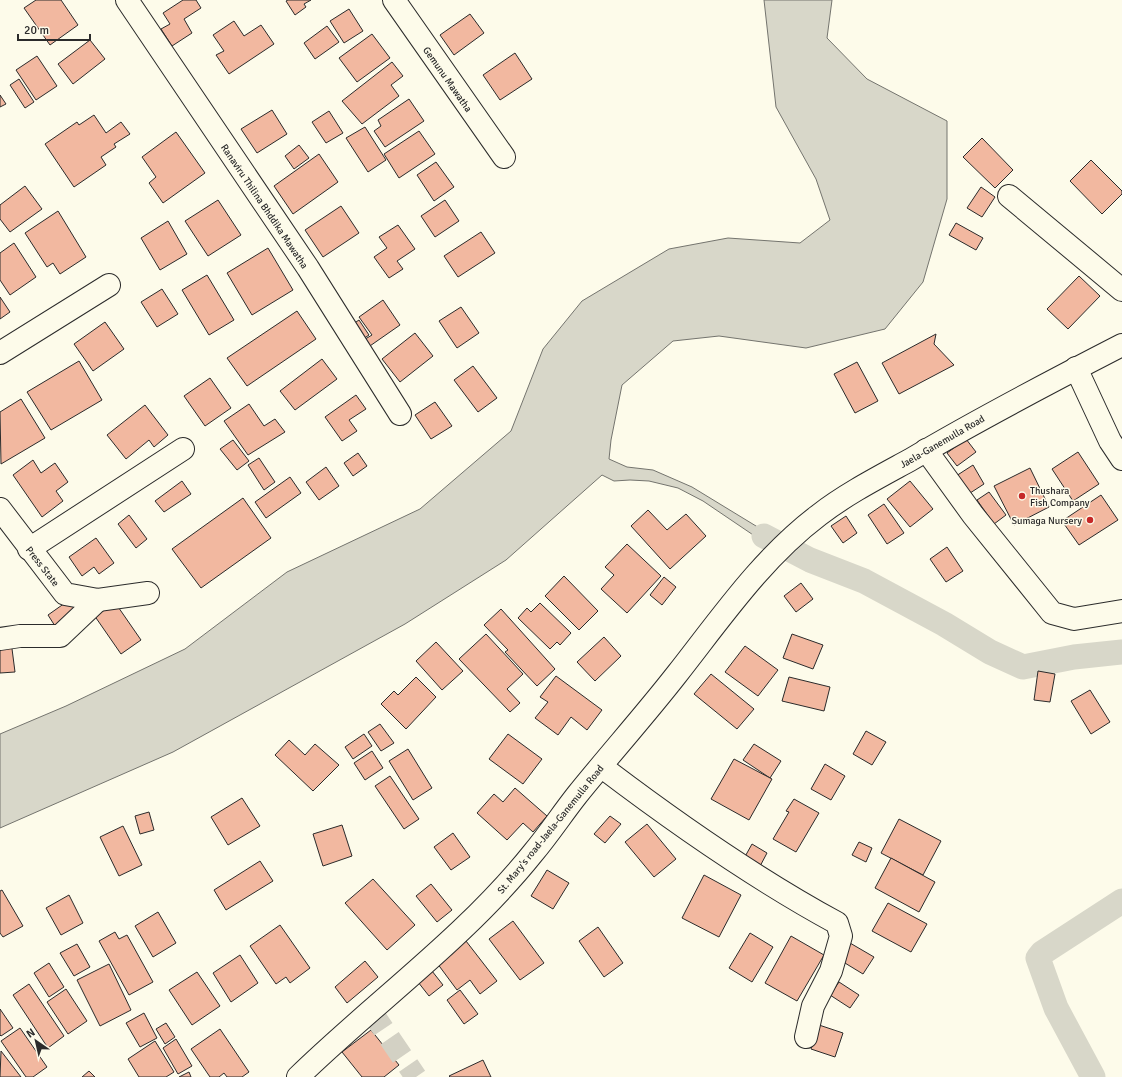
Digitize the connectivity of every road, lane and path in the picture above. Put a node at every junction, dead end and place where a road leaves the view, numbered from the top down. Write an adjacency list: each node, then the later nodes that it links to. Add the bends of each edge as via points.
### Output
1 (126, 0): 10 (street, Ranaviru Thilina Bhddika Mawatha, via 308,268)
2 (394, 0): 3 (street, Gemunu Mawatha)
3 (504, 157)
4 (1009, 196): 6 (street)
5 (109, 285): 8 (street)
6 (1122, 290)
7 (1122, 345): 9 (street, Jaela-Ganemulla Road)
8 (0, 353)
9 (1076, 368): 12 (street, Jaela-Ganemulla Road, via 971,423); 13 (street, via 1110,441)
10 (400, 414)
11 (183, 449): 16 (street)
12 (926, 450): 15 (street, Jaela-Ganemulla Road, via 819,514); 19 (street, via 973,515 1052,613 1074,619)
13 (1122, 459)
14 (0, 509): 16 (street, Press State)
15 (782, 548): 21 (street, St. Mary's road-Jaela-Ganemulla Road, via 744,587)
16 (30, 549): 18 (street, Press State, via 65,594)
17 (148, 593): 18 (street, Press State)
18 (98, 600): 20 (street, via 60,636)
19 (1122, 611)
20 (0, 639)
21 (602, 767): 22 (street, via 698,838 753,874 837,923 841,936 831,971 813,1006); 23 (street, St. Mary's road-Jaela-Ganemulla Road, via 577,795 533,854 494,898 404,983)
22 (806, 1037)
23 (298, 1077)

